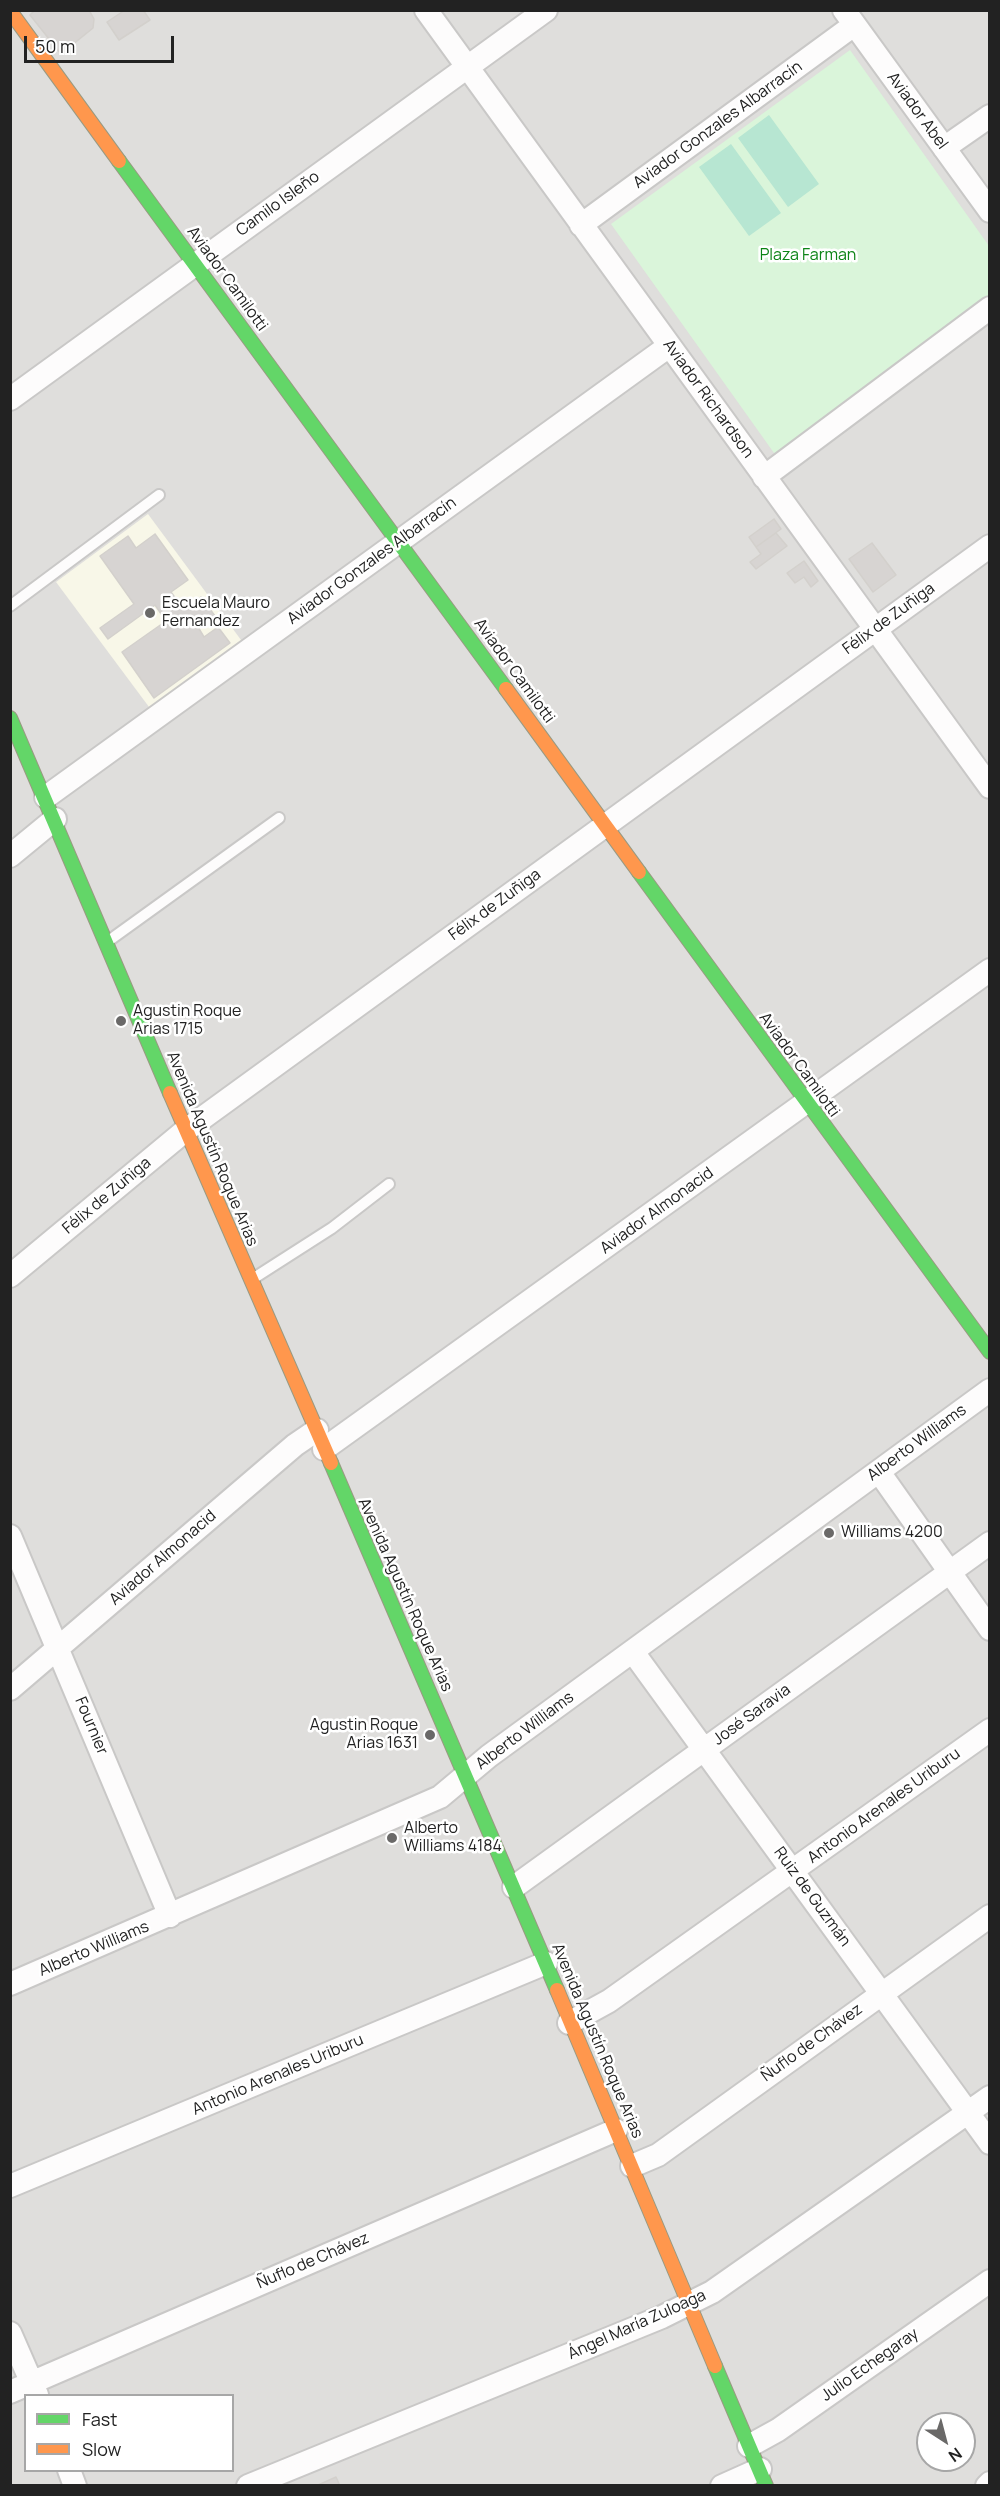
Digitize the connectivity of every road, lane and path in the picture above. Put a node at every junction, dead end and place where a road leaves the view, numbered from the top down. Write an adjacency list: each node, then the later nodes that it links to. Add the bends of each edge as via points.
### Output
1 (426, 10): 5 (street, Aviador Richardson)
2 (546, 10): 5 (street, Camilo Isleño)
3 (10, 11): 10 (main road, Aviador Camilotti)
4 (849, 18): 7 (street, Aviador Abel); 9 (street, Aviador Gonzales Albarracín)
5 (468, 68): 9 (street, Aviador Richardson); 10 (street, Camilo Isleño)
6 (990, 116): 7 (street)
7 (944, 148): 8 (street, Aviador Abel)
8 (990, 211)
9 (581, 225): 12 (street, Aviador Richardson)
10 (195, 263): 13 (street, Camilo Isleño); 16 (main road, Aviador Camilotti)
11 (990, 308): 14 (street)
12 (669, 346): 14 (street, Aviador Richardson); 16 (street, Aviador Gonzales Albarracín)
13 (10, 399)
14 (764, 477): 19 (street, Aviador Richardson)
15 (159, 495): 18 (lane)
16 (398, 542): 22 (street, Aviador Gonzales Albarracín); 25 (main road, Aviador Camilotti)
17 (990, 546): 19 (street, Félix de Zuñiga)
18 (10, 606)
19 (875, 629): 21 (street, Aviador Richardson); 25 (street, Félix de Zuñiga)
20 (10, 718): 22 (main road, Avenida Agustín Roque Arias)
21 (990, 787)
22 (46, 797): 24 (main road, Avenida Agustín Roque Arias)
23 (279, 818): 27 (lane)
24 (55, 819): 26 (street); 27 (main road, Avenida Agustín Roque Arias)
25 (605, 824): 29 (main road, Aviador Camilotti); 30 (street, Félix de Zuñiga)
26 (10, 856)
27 (105, 944): 30 (main road, Avenida Agustín Roque Arias)
28 (990, 970): 29 (street, Aviador Almonacid)
29 (807, 1104): 34 (main road, Aviador Camilotti); 36 (street, Aviador Almonacid)
30 (186, 1130): 32 (street, Félix de Zuñiga); 33 (main road, Avenida Agustín Roque Arias)
31 (389, 1184): 33 (lane, via 332,1228)
32 (10, 1276)
33 (251, 1280): 36 (main road, Avenida Agustín Roque Arias)
34 (990, 1352)
35 (990, 1390): 37 (street, Alberto Williams)
36 (320, 1440): 42 (street, Aviador Almonacid, via 295,1445); 47 (main road, Avenida Agustín Roque Arias)
37 (879, 1472): 40 (street); 43 (street, Alberto Williams)
38 (10, 1536): 42 (street, Fournier)
39 (990, 1543): 40 (street, José Saravia)
40 (950, 1572): 41 (street); 46 (street, José Saravia)
41 (990, 1629)
42 (58, 1648): 44 (street, Aviador Almonacid); 50 (street, Fournier)
43 (633, 1652): 46 (street, Ruiz de Guzmán); 47 (street, Alberto Williams)
44 (10, 1689)
45 (990, 1730): 48 (street, Antonio Arenales Uriburu)
46 (705, 1750): 48 (street, Ruiz de Guzmán); 49 (street, José Saravia)
47 (467, 1776): 49 (main road, Avenida Agustín Roque Arias); 50 (street, Alberto Williams, via 440,1797)
48 (794, 1871): 54 (street, Ruiz de Guzmán); 55 (street, Antonio Arenales Uriburu, via 609,2001)
49 (514, 1887): 52 (main road, Avenida Agustín Roque Arias)
50 (170, 1916): 53 (street, Alberto Williams)
51 (990, 1916): 54 (street, Ñuflo de Chávez)
52 (546, 1963): 55 (main road, Avenida Agustín Roque Arias); 61 (street, Antonio Arenales Uriburu)
53 (10, 1984)
54 (880, 1993): 57 (street, Ruiz de Guzmán); 60 (street, Ñuflo de Chávez, via 658,2155)
55 (569, 2023): 58 (main road, Avenida Agustín Roque Arias)
56 (990, 2097): 57 (street, Ángel María Zuloaga)
57 (968, 2112): 59 (street, Ruiz de Guzmán); 63 (street, Ángel María Zuloaga, via 712,2292)
58 (616, 2130): 60 (main road, Avenida Agustín Roque Arias); 65 (street, Ñuflo de Chávez)
59 (990, 2143)
60 (632, 2166): 63 (main road, Avenida Agustín Roque Arias)
61 (10, 2186)
62 (990, 2281): 67 (street, Julio Echegaray, via 778,2430)
63 (689, 2303): 67 (main road, Avenida Agustín Roque Arias); 69 (street, Ángel María Zuloaga)
64 (10, 2333): 65 (street)
65 (35, 2389): 66 (street, Ñuflo de Chávez)
66 (10, 2392)
67 (749, 2446): 68 (main road, Avenida Agustín Roque Arias)
68 (763, 2477): 70 (street)
69 (248, 2486)
70 (722, 2486)

